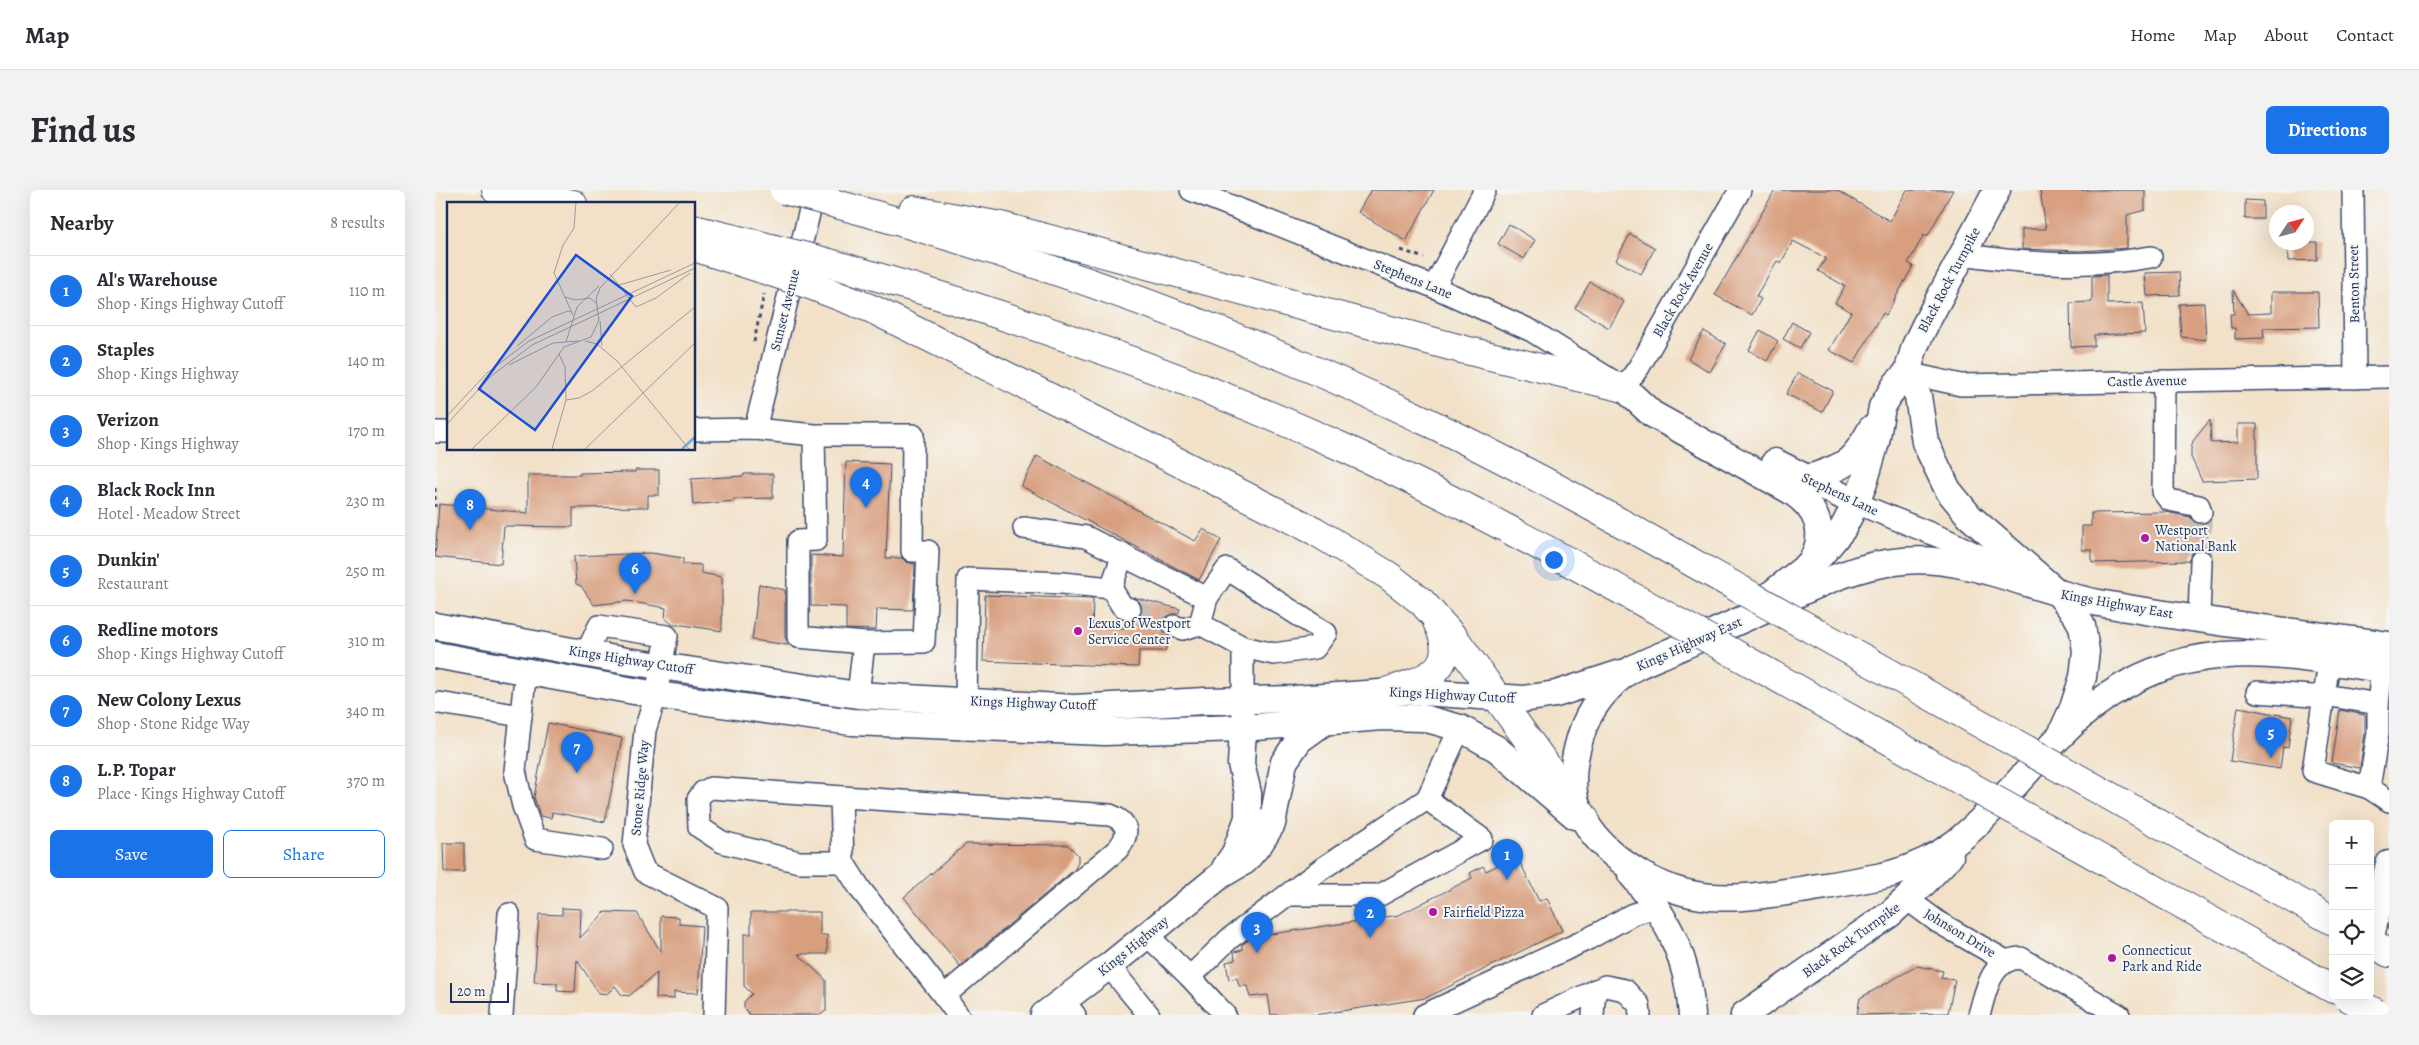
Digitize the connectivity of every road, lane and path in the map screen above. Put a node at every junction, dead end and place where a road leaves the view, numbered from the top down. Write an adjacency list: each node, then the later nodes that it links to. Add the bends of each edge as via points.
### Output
1 (496, 190): 9 (highway)
2 (784, 190): 8 (highway, bridge)
3 (1191, 190): 16 (street, Stephens Lane)
4 (1485, 190): 16 (street)
5 (1740, 190): 22 (street, Black Rock Avenue)
6 (1997, 190): 12 (main road, Black Rock Turnpike)
7 (2353, 190): 20 (street, Benton Street)
8 (822, 196): 22 (highway, via 1001,226 1465,350); 24 (street, Sunset Avenue); 85 (highway, bridge, via 1043,266 1175,314 1434,425 1736,587)
9 (563, 202)
10 (695, 230): 14 (highway)
11 (695, 247): 14 (highway)
12 (1962, 254): 13 (street, via 2057,264 2119,263); 18 (main road, Black Rock Turnpike, via 1915,346)
13 (2151, 257)
14 (767, 268): 15 (highway, bridge); 17 (path)
15 (812, 272): 40 (highway, via 872,309 1315,531 1389,576); 45 (highway, bridge, via 900,283 1153,368 1273,417 1398,474 1469,508 1669,617)
16 (1434, 287): 22 (street, Stephens Lane, via 1532,331)
17 (754, 343)
18 (1907, 373): 21 (street, Castle Avenue, via 1961,384); 23 (main road, Black Rock Turnpike); 37 (main road, via 1918,396 1925,442 1948,490 1970,517)
19 (2389, 377): 20 (street, Castle Avenue)
20 (2355, 378): 21 (street, Castle Avenue)
21 (2164, 381): 31 (street, via 2163,492 2169,500 2199,506)
22 (1625, 388): 27 (main road, Stephens Lane, via 1656,398); 35 (main road, Stephens Lane, via 1652,414 1805,501 1815,514 1820,530 1818,548)
23 (1882, 407): 27 (main road, via 1851,460); 29 (main road, Black Rock Turnpike, via 1873,455)
24 (755, 429): 25 (street); 26 (street)
25 (695, 430)
26 (814, 435): 46 (street, via 816,540 798,541 798,637); 46 (street, via 913,435 912,551 928,551 924,642)
27 (1806, 479): 29 (main road, Stephens Lane)
28 (435, 488): 30 (path)
29 (1856, 503): 35 (main road, Black Rock Turnpike, via 1842,530); 37 (street, Stephens Lane, via 1975,552)
30 (435, 507)
31 (2201, 512)
32 (1024, 528): 33 (street, via 1086,537)
33 (1123, 554): 36 (street); 38 (street)
34 (2201, 561): 41 (street)
35 (1807, 568): 45 (main road, Black Rock Turnpike)
36 (1111, 588): 39 (street, via 1122,606); 63 (street, via 1062,582 968,579)
37 (2058, 593): 41 (main road, Kings Highway East, via 2097,603); 45 (main road, Kings Highway East, via 1955,564 1900,561 1846,574); 69 (main road, via 2082,626 2086,651 2079,693)
38 (1207, 598): 42 (street); 47 (street, via 1227,569 1326,634 1315,648 1274,654)
39 (1130, 609)
40 (1433, 614): 54 (highway, via 1445,646 1441,664 1425,678); 59 (highway)
41 (2199, 618): 49 (main road, Kings Highway East)
42 (1200, 624): 44 (street, via 1183,629); 47 (street)
43 (435, 626): 51 (main road, Kings Highway Cutoff)
44 (1174, 626)
45 (1728, 639): 52 (main road, Kings Highway East); 93 (highway, bridge, via 1972,787)
46 (864, 643): 57 (street)
47 (1243, 647): 60 (street)
48 (435, 656): 53 (main road, Kings Highway Cutoff)
49 (2387, 661): 50 (main road, Kings Highway East); 62 (street)
50 (2329, 662): 58 (street); 69 (main road, Kings Highway East, via 2242,653 2206,656 2172,664 2110,694)
51 (662, 666): 56 (street, Stone Ridge Way); 57 (main road, Kings Highway Cutoff)
52 (1631, 670): 59 (main road, Kings Highway Cutoff, via 1556,694); 74 (main road, Kings Highway East, via 1602,698 1583,724 1574,757 1577,805)
53 (528, 672): 56 (main road, Kings Highway Cutoff); 64 (street)
54 (1389, 691): 59 (main road, Kings Highway Cutoff); 60 (main road, Kings Highway Cutoff)
55 (2257, 692): 58 (street)
56 (656, 695): 63 (main road, Kings Highway Cutoff, via 852,722); 101 (street, Stone Ridge Way, via 645,730 635,845 645,872 717,908)
57 (858, 695): 63 (main road, Kings Highway Cutoff)
58 (2325, 695): 62 (street); 70 (street, via 2313,771)
59 (1497, 698): 74 (highway)
60 (1243, 700): 63 (main road, Kings Highway Cutoff); 66 (street)
61 (439, 703): 64 (street)
62 (2378, 704): 68 (street)
63 (965, 713): 66 (main road, Kings Highway Cutoff, via 1025,730 1104,732)
64 (521, 716): 76 (street, via 515,771 535,839)
65 (1324, 722): 66 (main road, Kings Highway Cutoff); 67 (main road, Kings Highway Cutoff, via 1404,716); 80 (main road, Kings Highway, via 1299,740 1284,762 1273,824 1245,861)
66 (1243, 728): 80 (main road, Kings Highway, via 1241,764 1248,793 1248,818 1235,853)
67 (1460, 728): 72 (street); 74 (main road, Kings Highway Cutoff, via 1479,737 1515,763)
68 (2383, 735): 70 (street)
69 (2056, 741): 75 (main road, Kings Highway East)
70 (2369, 788): 73 (street)
71 (841, 797): 78 (street); 78 (street, via 711,788 698,799 699,826 722,842 799,862); 95 (street, via 1110,815 1120,819 1127,830 1126,840 1118,849)
72 (1427, 799): 81 (street, via 1319,870); 81 (street, via 1482,838 1380,895)
73 (2389, 801)
74 (1589, 826): 77 (main road, Kings Highway East)
75 (1970, 832): 77 (main road, Kings Highway East, via 1957,844 1925,862 1891,874 1749,897 1713,898 1677,891 1646,877); 82 (main road, Black Rock Turnpike)
76 (602, 848)
77 (1616, 856): 83 (main road)
78 (843, 862): 95 (street)
79 (2389, 864): 86 (main road)
80 (1221, 876): 87 (main road, Kings Highway)
81 (1287, 895): 92 (street, via 1229,939)
82 (1907, 899): 90 (street, Johnson Drive, via 1938,922); 110 (main road, Black Rock Turnpike, via 1842,949)
83 (1657, 907): 105 (street, via 1633,914 1588,939); 109 (main road, via 1681,956)
84 (509, 914): 100 (street)
85 (2329, 919)
86 (2374, 925)
87 (1147, 936): 91 (main road, Kings Highway); 92 (street)
88 (2374, 944): 89 (highway)
89 (2389, 953)
90 (2006, 961): 111 (street, via 1989,980); 112 (street, Johnson Drive, via 2021,958 2028,961)
91 (1109, 966): 98 (main road, Kings Highway); 103 (street)
92 (1191, 977): 104 (street)
93 (2329, 985)
94 (1595, 990): 106 (street); 107 (street); 108 (street, via 1605,986 1625,990 1639,1005)
95 (943, 996): 102 (street)
96 (2344, 1000): 113 (main road)
97 (2354, 1000): 99 (highway, bridge)
98 (1061, 1010)
99 (2377, 1014)
100 (502, 1015)
101 (714, 1015)
102 (958, 1015)
103 (1149, 1015)
104 (1225, 1015)
105 (1424, 1015)
106 (1543, 1015)
107 (1593, 1015)
108 (1640, 1015)
109 (1692, 1015)
110 (1743, 1015)
111 (1979, 1015)
112 (2119, 1015)
113 (2349, 1015)

